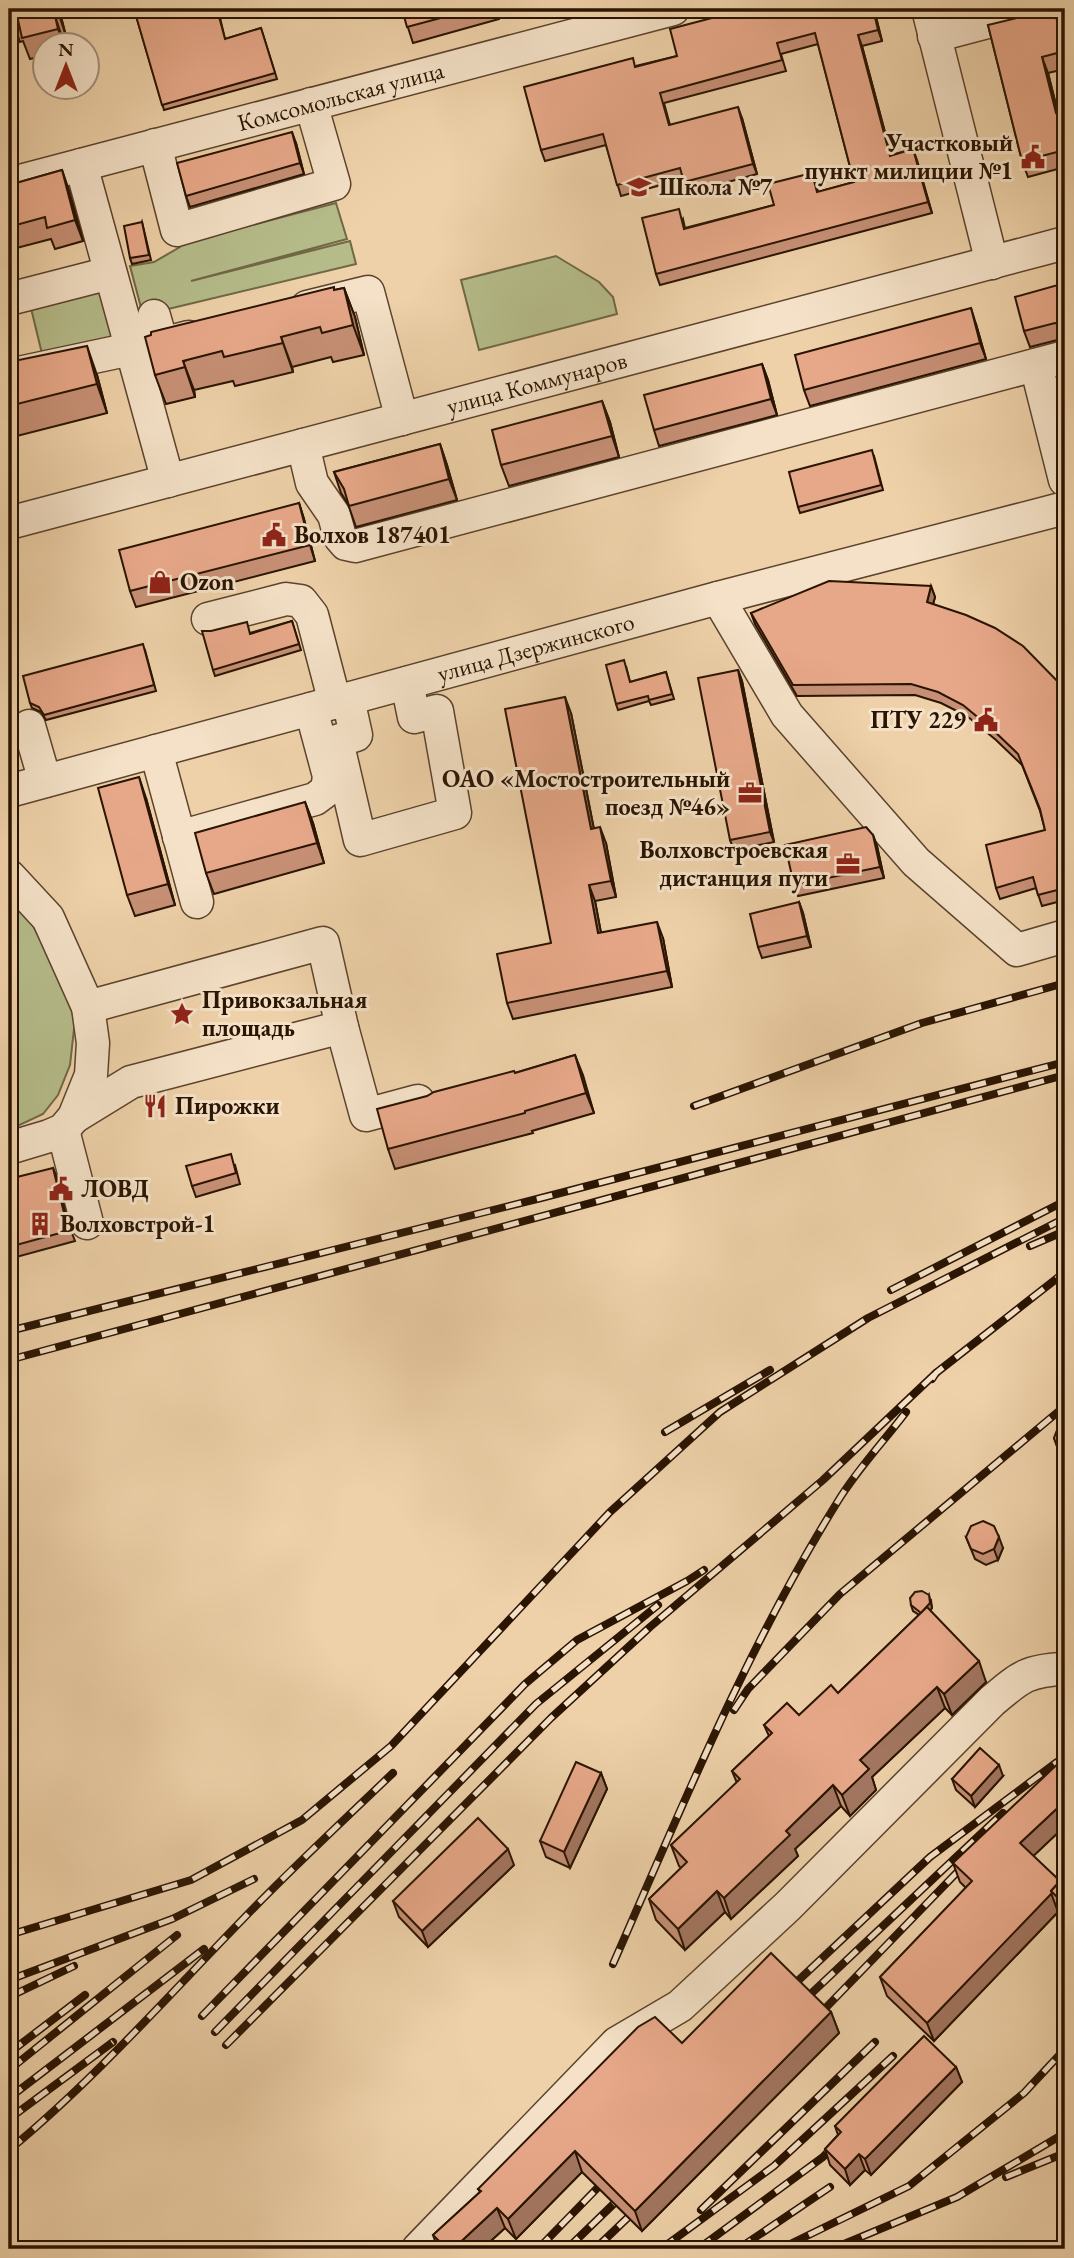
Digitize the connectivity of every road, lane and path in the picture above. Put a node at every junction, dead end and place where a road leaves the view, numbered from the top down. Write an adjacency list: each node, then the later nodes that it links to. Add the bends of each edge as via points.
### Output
1 (673, 9): 4 (street, Комсомольская улица)
2 (1037, 9): 3 (street)
3 (931, 22): 9 (street)
4 (311, 104): 5 (street, Комсомольская улица); 5 (street, via 334,184 177,230)
5 (155, 145): 6 (street, Комсомольская улица)
6 (80, 165): 7 (street, Комсомольская улица); 10 (street)
7 (9, 184)
8 (1065, 243): 9 (street, улица Коммунаров)
9 (992, 263): 18 (street, улица Коммунаров)
10 (110, 273): 11 (street); 15 (street)
11 (9, 299)
12 (278, 314): 18 (street, via 368,292)
13 (154, 316): 14 (street, via 162,344)
14 (214, 331)
15 (131, 349): 17 (street); 21 (street)
16 (1050, 361): 19 (street, via 355,546 340,537 334,515 313,483); 20 (street)
17 (9, 375)
18 (402, 419): 19 (street, улица Коммунаров)
19 (303, 445): 21 (street, улица Коммунаров)
20 (1065, 480)
21 (167, 481): 23 (street, улица Коммунаров)
22 (1065, 508): 24 (street, улица Дзержинского)
23 (9, 523)
24 (718, 598): 26 (street, улица Дзержинского); 35 (street, via 787,715 916,862 1017,950)
25 (208, 619): 27 (street, via 285,599 301,601 313,615)
26 (407, 682): 27 (street, улица Дзержинского); 27 (street, via 414,717 437,711 455,813 360,840 337,741 356,735)
27 (332, 704): 29 (street, улица Дзержинского); 32 (street, via 327,790 315,799)
28 (29, 726): 30 (street)
29 (156, 751): 30 (street, улица Дзержинского); 32 (street)
30 (45, 781): 31 (street, улица Дзержинского)
31 (9, 791)
32 (179, 837): 34 (street)
33 (9, 876): 36 (street, via 48,918)
34 (197, 902)
35 (1065, 936)
36 (88, 1007): 37 (street, via 323,943); 39 (street, via 91,1075)
37 (342, 1027): 38 (street, via 366,1115); 39 (street, via 131,1082)
38 (429, 1098)
39 (69, 1124): 40 (street, via 49,1136); 41 (street)
40 (9, 1147)
41 (87, 1223)
42 (1065, 1669): 43 (street, via 1040,1670 1015,1681 680,2006 617,2043)
43 (418, 2249)

